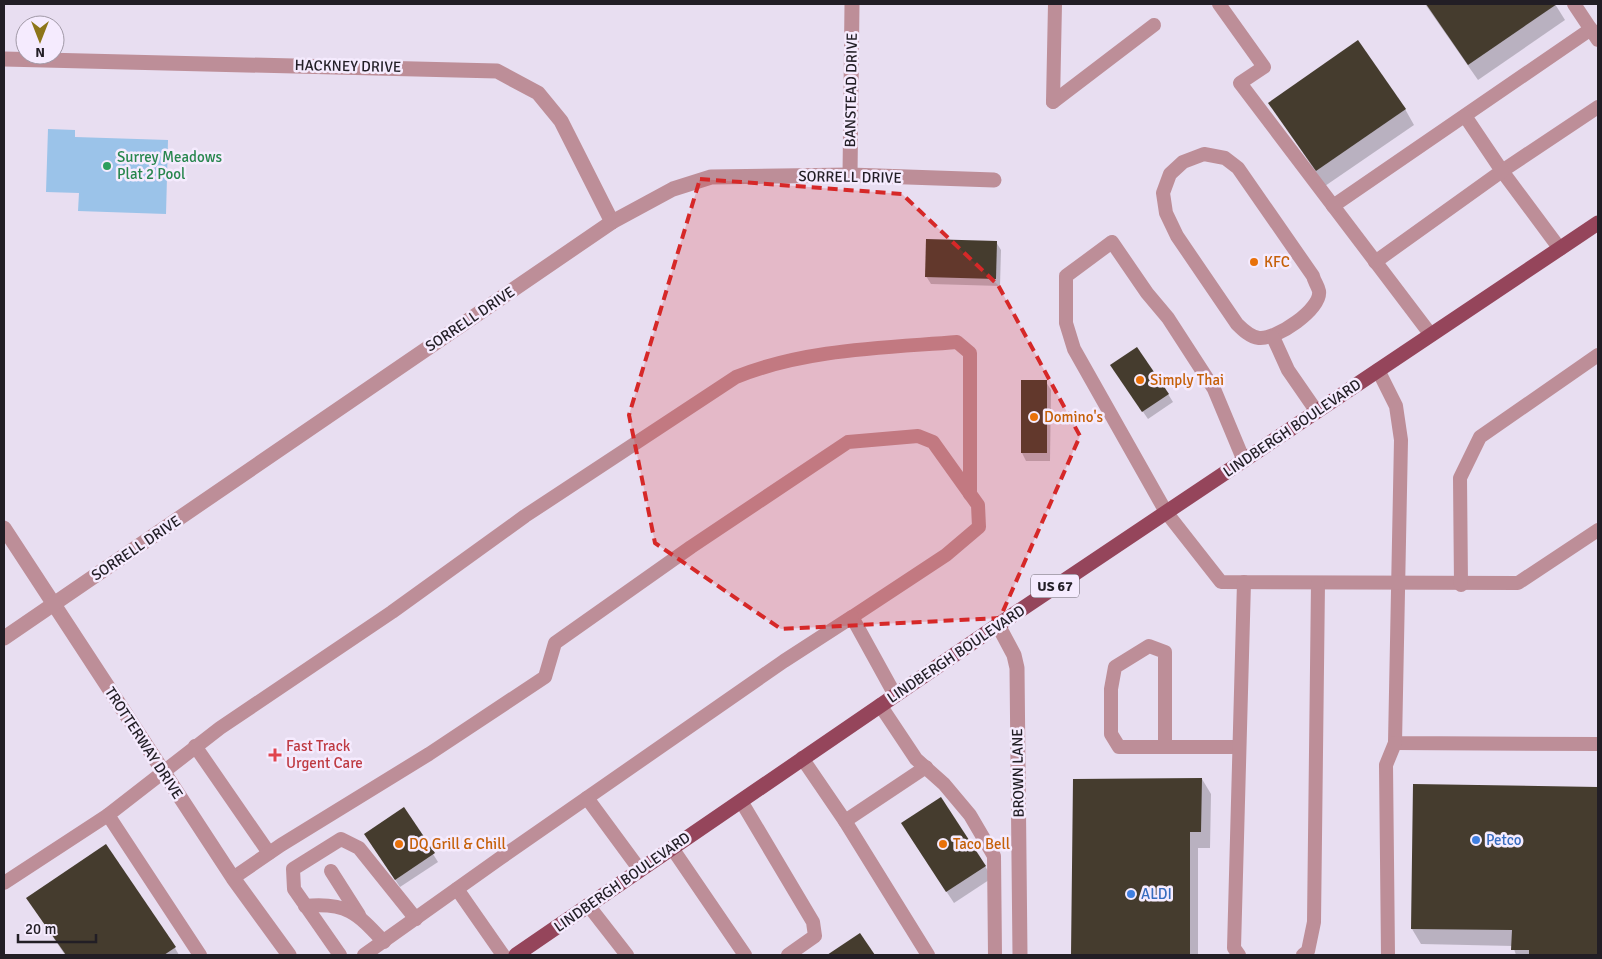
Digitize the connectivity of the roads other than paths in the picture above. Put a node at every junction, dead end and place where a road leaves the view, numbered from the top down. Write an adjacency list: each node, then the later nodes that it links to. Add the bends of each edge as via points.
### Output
1 (852, 4): 11 (street, BANSTEAD DRIVE)
2 (1055, 4): 5 (lane, via 1053,102)
3 (1219, 4): 13 (lane, via 1264,66 1240,83)
4 (1574, 4): 6 (lane)
5 (1154, 25)
6 (1595, 34): 9 (lane)
7 (4, 60): 14 (street, HACKNEY DRIVE, via 497,71 538,93 561,121)
8 (1598, 107): 10 (lane)
9 (1465, 116): 10 (lane); 13 (lane)
10 (1502, 171): 16 (lane); 17 (lane)
11 (850, 175): 12 (street, SORRELL DRIVE); 14 (street, SORRELL DRIVE, via 711,177 673,189)
12 (994, 180)
13 (1333, 206): 17 (lane)
14 (612, 222): 32 (street, SORRELL DRIVE)
15 (1598, 223): 16 (main road, LINDBERGH BOULEVARD / US 67)
16 (1560, 249): 18 (main road, LINDBERGH BOULEVARD / US 67)
17 (1375, 262): 18 (lane)
18 (1431, 335): 21 (main road, LINDBERGH BOULEVARD / US 67)
19 (1273, 337): 19 (lane, via 1316,305 1319,292 1312,276 1238,168 1225,158 1204,154 1183,162 1170,174 1163,193 1169,221 1245,333 1258,338); 22 (lane, via 1288,370)
20 (1598, 355): 31 (lane, via 1480,437 1460,478)
21 (1378, 370): 22 (main road, LINDBERGH BOULEVARD / US 67); 30 (lane, via 1396,406 1401,440)
22 (1317, 412): 23 (main road, LINDBERGH BOULEVARD / US 67)
23 (1244, 461): 25 (main road, LINDBERGH BOULEVARD / US 67); 25 (lane, via 1214,389 1168,318 1112,242 1066,276 1066,323 1074,349)
24 (970, 494): 33 (lane, via 978,505 979,527 946,555); 40 (lane, via 970,353 957,342 831,353 762,366 736,377 525,516); 51 (lane, via 933,442 918,436 848,442 555,643 545,677 429,754)
25 (1166, 512): 28 (lane, via 1221,582); 34 (main road, LINDBERGH BOULEVARD / US 67)
26 (4, 528): 32 (street, TROTTERWAY DRIVE)
27 (1598, 530): 31 (lane, via 1518,583)
28 (1244, 582): 29 (lane); 42 (lane)
29 (1318, 583): 30 (lane); 75 (lane, via 1314,922 1308,950)
30 (1398, 583): 31 (lane); 38 (lane)
31 (1461, 584)
32 (53, 606): 35 (street, SORRELL DRIVE); 45 (street, TROTTERWAY DRIVE)
33 (852, 617): 36 (lane); 46 (lane)
34 (998, 625): 36 (main road, LINDBERGH BOULEVARD / US 67); 73 (street, BROWN LANE, via 1014,655 1017,668)
35 (4, 638)
36 (894, 695): 37 (main road, LINDBERGH BOULEVARD / US 67)
37 (880, 704): 43 (main road, LINDBERGH BOULEVARD / US 67); 44 (lane, via 916,759)
38 (1395, 743): 39 (lane); 76 (lane, via 1386,765)
39 (1598, 744)
40 (196, 746): 45 (lane); 51 (lane)
41 (1164, 747): 41 (lane, via 1119,747 1111,734 1111,689 1115,667 1149,646 1165,652); 42 (lane)
42 (1239, 747): 74 (lane, via 1234,948)
43 (802, 758): 47 (main road, LINDBERGH BOULEVARD / US 67); 49 (lane)
44 (926, 767): 49 (lane); 72 (lane, via 970,815 994,856)
45 (162, 771): 48 (lane); 54 (street, TROTTERWAY DRIVE)
46 (587, 798): 52 (lane); 56 (lane)
47 (741, 801): 50 (main road, LINDBERGH BOULEVARD / US 67); 70 (lane, via 813,922 815,936)
48 (108, 815): 55 (lane); 63 (lane)
49 (845, 821): 71 (lane)
50 (672, 848): 52 (main road, LINDBERGH BOULEVARD / US 67); 69 (lane)
51 (269, 853): 54 (lane)
52 (640, 870): 57 (main road, LINDBERGH BOULEVARD / US 67)
53 (331, 871): 59 (lane)
54 (233, 878): 64 (street, TROTTERWAY DRIVE)
55 (4, 883)
56 (457, 890): 60 (lane); 67 (lane)
57 (588, 905): 62 (main road, LINDBERGH BOULEVARD / US 67); 68 (lane)
58 (305, 906): 59 (lane, via 328,904); 60 (lane, via 294,889 293,868 341,839 359,848); 65 (lane)
59 (358, 915): 61 (lane)
60 (416, 919): 61 (lane)
61 (384, 942): 66 (lane)
62 (520, 954)
63 (200, 955)
64 (289, 955)
65 (340, 955)
66 (364, 955)
67 (503, 955)
68 (627, 955)
69 (745, 955)
70 (788, 955)
71 (928, 955)
72 (995, 955)
73 (1020, 955)
74 (1240, 955)
75 (1303, 955)
76 (1388, 955)

